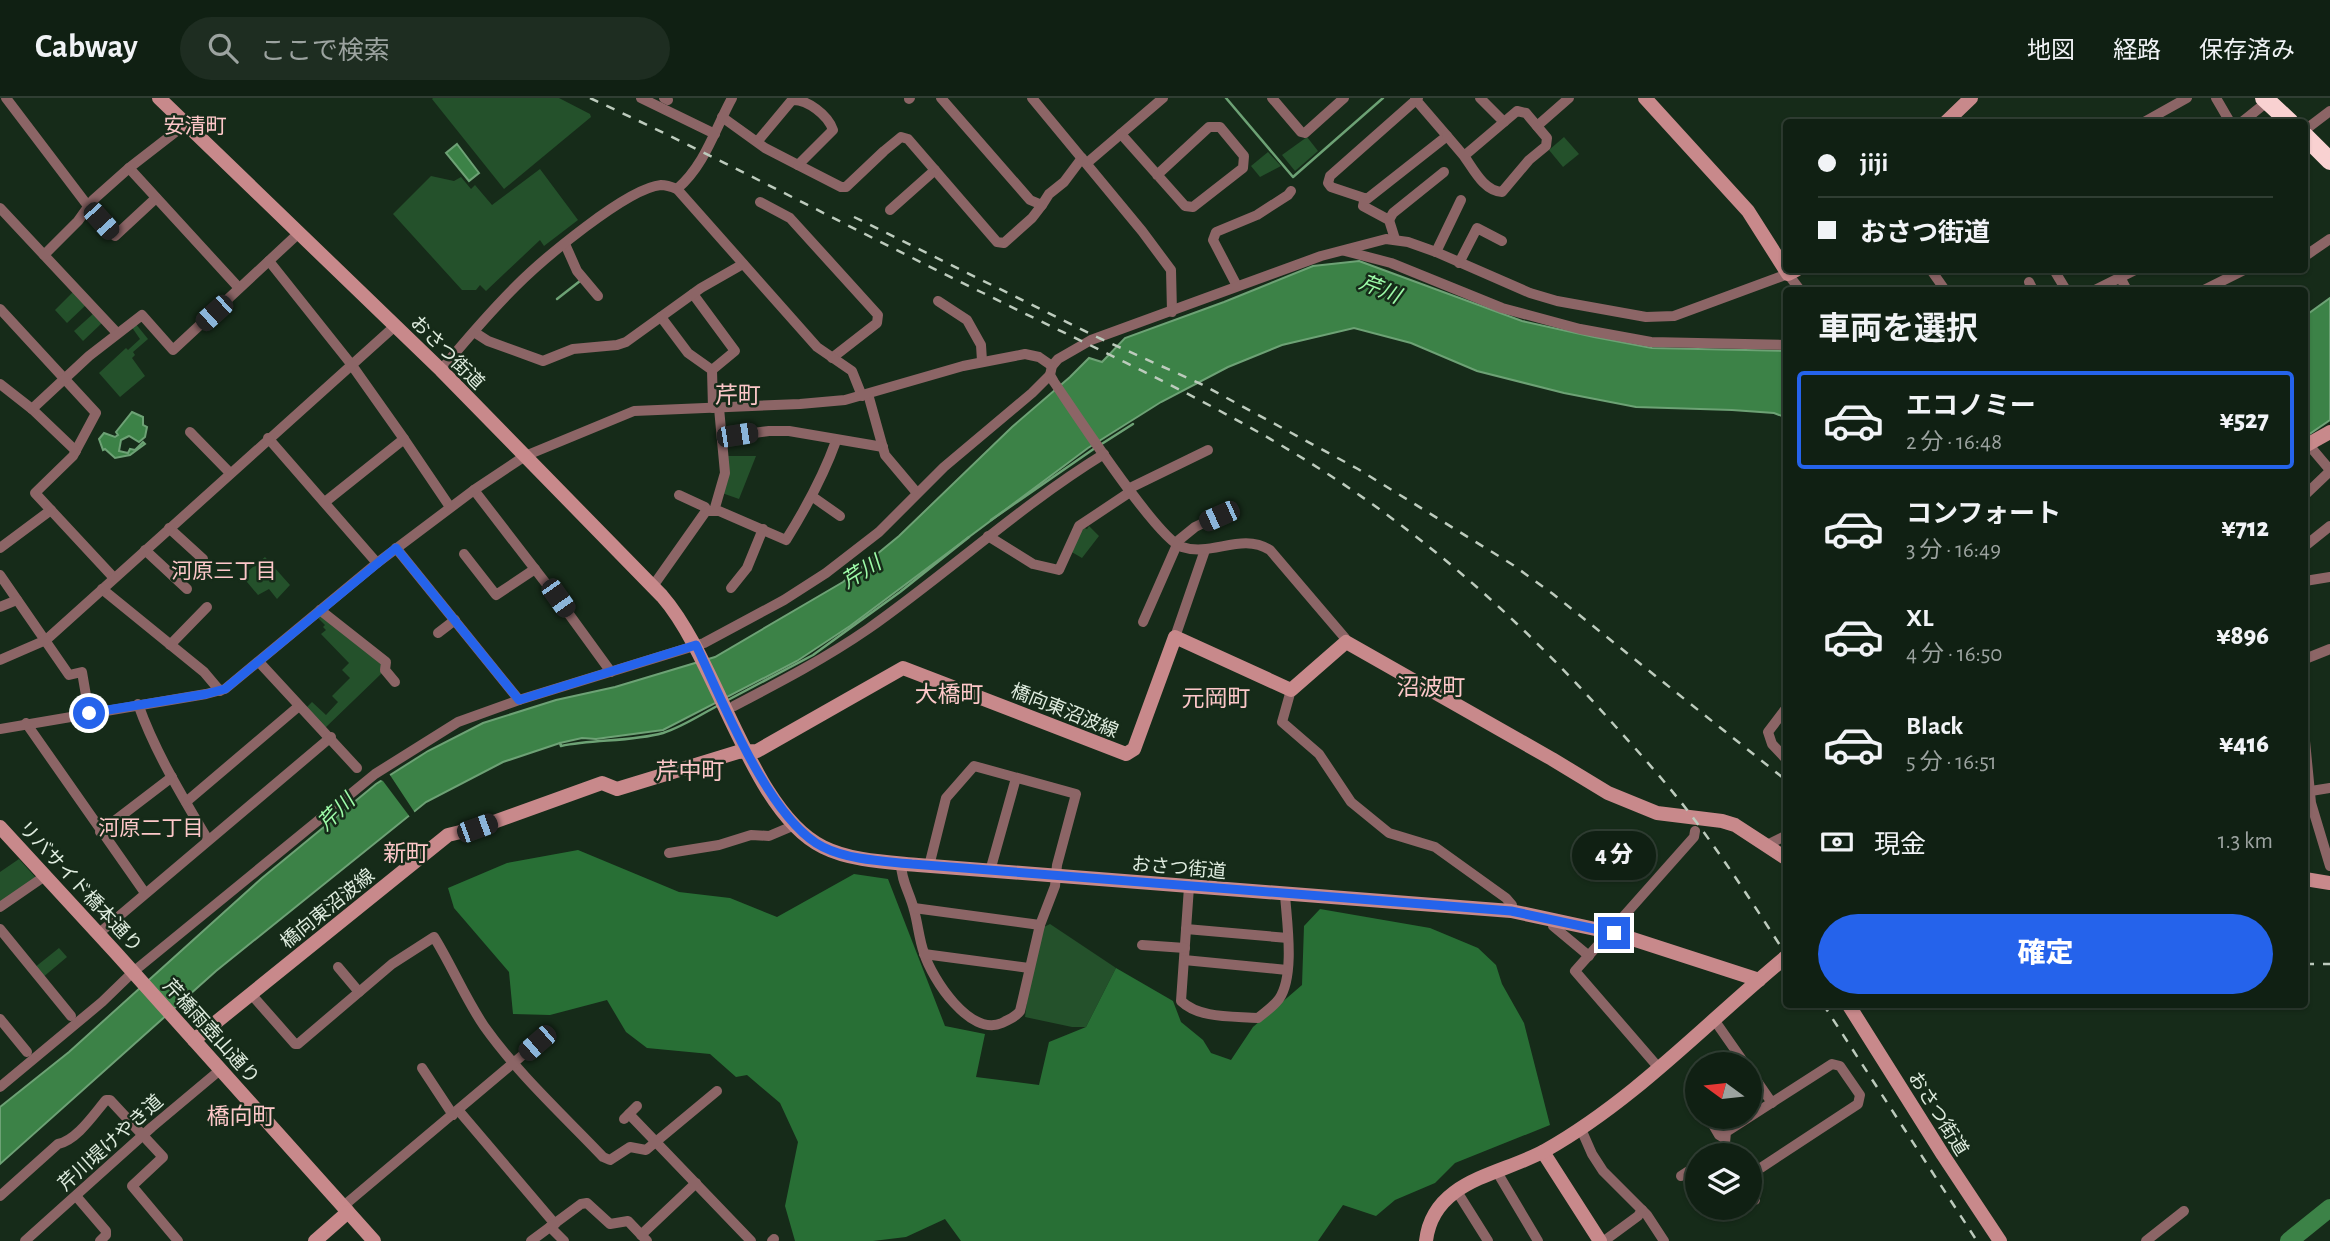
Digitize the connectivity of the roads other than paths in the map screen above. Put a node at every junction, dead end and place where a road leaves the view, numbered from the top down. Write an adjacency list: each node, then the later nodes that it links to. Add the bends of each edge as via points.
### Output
1 (6, 98): 50 (street)
2 (159, 98): 26 (street, おさつ街道)
3 (642, 98): 18 (street)
4 (732, 98): 20 (street)
5 (942, 98): 49 (street, via 1030,200)
6 (1032, 98): 36 (street)
7 (1163, 98): 31 (street)
8 (1272, 98): 9 (street, via 1305,133)
9 (1344, 98)
10 (1479, 98): 27 (street)
11 (1569, 98): 28 (street)
12 (1646, 98): 63 (street, via 1748,211)
13 (1971, 98): 21 (street)
14 (2187, 98): 22 (street)
15 (2216, 98): 23 (street)
16 (1416, 99): 32 (street); 46 (street, via 1328,180 1331,187)
17 (2266, 100): 24 (street); 25 (highway)
18 (666, 101): 30 (street)
19 (2330, 111): 29 (street)
20 (722, 117): 30 (street); 34 (street)
21 (1949, 119)
22 (2149, 119)
23 (2228, 119)
24 (2245, 119)
25 (2288, 119)
26 (187, 122): 39 (street); 54 (street, おさつ街道)
27 (1504, 122): 28 (street, via 1517,111 1526,113); 35 (street)
28 (1537, 125): 35 (street, via 1547,138 1546,146 1502,192 1485,186)
29 (2308, 128)
30 (715, 134): 43 (street)
31 (1121, 134): 36 (street); 42 (street)
32 (1447, 136): 35 (street); 46 (street)
33 (2308, 139): 37 (highway)
34 (757, 142): 38 (street); 38 (street, via 792,100 801,99 829,120 832,130)
35 (1464, 156)
36 (1084, 161): 49 (street); 80 (street, via 1171,270)
37 (2330, 161)
38 (797, 165): 40 (street, via 846,187 901,137)
39 (129, 168): 45 (street); 50 (street)
40 (935, 170): 49 (street, via 996,242 1004,243); 52 (street)
41 (1444, 172): 53 (street)
42 (1157, 175): 42 (street, via 1185,206 1193,207 1243,168 1244,156 1220,127 1209,127)
43 (677, 189): 58 (street, via 659,186 635,194); 66 (street)
44 (1291, 191): 71 (street, via 1256,215 1216,232 1213,240)
45 (156, 198): 50 (street, via 115,236); 75 (street)
46 (1364, 198): 53 (street, via 1363,206)
47 (1461, 200): 60 (street)
48 (760, 202): 86 (street, via 790,218 878,315 877,323)
49 (1042, 205)
50 (88, 206): 62 (street)
51 (0, 208): 62 (street)
52 (890, 209)
53 (1389, 220): 55 (street)
54 (300, 232): 64 (street); 82 (street, おさつ街道)
55 (1395, 239): 59 (street); 60 (street)
56 (2330, 239): 61 (street)
57 (1502, 241): 65 (street, via 1477,228)
58 (565, 244): 77 (street, via 577,271); 83 (street, via 519,283)
59 (1345, 251): 71 (street); 85 (street, via 1391,263 1502,308 1591,331 1651,342)
60 (1436, 252): 65 (street)
61 (2308, 254)
62 (44, 255): 84 (street)
63 (1783, 260)
64 (269, 261): 75 (street); 88 (street)
65 (1459, 263): 67 (street, via 1557,301 1661,318)
66 (743, 264): 76 (street); 86 (street)
67 (1789, 273)
68 (2129, 273): 70 (street)
69 (2238, 273): 74 (street)
70 (2120, 277): 72 (street); 73 (street)
71 (1237, 286): 80 (street)
72 (2101, 287)
73 (2125, 287)
74 (2210, 287)
75 (239, 288): 84 (street, via 173,350 142,315)
76 (693, 294): 81 (street); 90 (street, via 735,352)
77 (598, 296)
78 (938, 301): 87 (street, via 965,317 981,345)
79 (0, 309): 92 (street)
80 (1172, 312): 91 (street, via 1084,343 1066,353)
81 (661, 317): 83 (street, via 626,342 573,349 543,362); 90 (street, via 688,353)
82 (395, 326): 88 (street); 89 (street, おさつ街道)
83 (474, 331): 89 (street)
84 (117, 333): 92 (street)
85 (1783, 345)
86 (832, 358): 94 (street, via 852,371)
87 (982, 362): 91 (street, via 1032,354); 94 (street)
88 (351, 363): 100 (street); 101 (street)
89 (441, 370): 109 (street, おさつ街道)
90 (712, 370): 95 (street)
91 (1052, 374): 106 (street); 115 (street)
92 (64, 378): 96 (street); 108 (street, via 96,413)
93 (0, 384): 96 (street)
94 (865, 395): 95 (street); 104 (street)
95 (716, 408): 99 (street); 109 (street, via 634,411)
96 (32, 409): 108 (street)
97 (190, 432): 111 (street)
98 (2330, 432): 103 (street)
99 (723, 437): 102 (street, via 769,431); 121 (street, via 725,473)
100 (268, 438): 111 (street); 118 (street)
101 (404, 439): 118 (street); 119 (street)
102 (836, 441): 104 (street); 117 (street)
103 (2308, 444)
104 (883, 447): 115 (street, via 884,455)
105 (2308, 447): 110 (street)
106 (1102, 450): 113 (street); 127 (street)
107 (1208, 450): 113 (street)
108 (76, 451): 120 (street, via 35,493)
109 (525, 456): 112 (street); 142 (street, おさつ街道)
110 (2330, 470): 114 (street)
111 (230, 473): 125 (street)
112 (474, 490): 119 (street); 137 (street)
113 (1129, 490): 127 (street, via 1079,526 1059,570 1033,564); 129 (street)
114 (2308, 492)
115 (917, 493): 157 (street, via 879,532 826,573)
116 (678, 495): 121 (street)
117 (813, 497): 122 (street); 126 (street, via 786,540)
118 (325, 502): 136 (street)
119 (450, 507): 131 (street)
120 (51, 510): 130 (street); 140 (street)
121 (711, 511): 126 (street); 142 (street)
122 (840, 516)
123 (1219, 516): 129 (street, via 1185,534)
124 (2330, 526): 128 (street)
125 (169, 528): 132 (street); 135 (street)
126 (762, 528): 143 (street, via 747,568)
127 (988, 536): 169 (street, via 867,629 806,668)
128 (2308, 544)
129 (1177, 546): 133 (street); 151 (street)
130 (0, 548)
131 (396, 548): 136 (street); 150 (street)
132 (145, 550): 140 (street); 145 (street)
133 (1206, 550): 153 (street); 155 (street, via 1239,542 1260,544)
134 (464, 554): 137 (street, via 496,595)
135 (203, 558)
136 (377, 563): 149 (street)
137 (535, 569): 162 (street)
138 (0, 575): 146 (street)
139 (2330, 577): 141 (street)
140 (114, 578): 144 (street)
141 (2308, 581)
142 (653, 586): 157 (street, おさつ街道)
143 (732, 588)
144 (102, 589): 154 (street); 156 (street)
145 (187, 589)
146 (17, 600): 147 (street); 154 (street)
147 (0, 607)
148 (207, 607): 156 (street)
149 (320, 610): 161 (street); 163 (street, via 386,662 385,670)
150 (455, 620): 152 (street); 166 (street)
151 (1143, 622)
152 (438, 633)
153 (1175, 637): 164 (street); 175 (street, 橋向東沼波線, via 1134,750 1126,754 906,668)
154 (46, 640): 160 (street); 171 (street, via 69,675 82,672)
155 (1346, 642): 164 (street); 191 (street, via 1608,793 1657,813 1735,825)
156 (170, 645): 165 (street)
157 (697, 648): 162 (street); 169 (street, おさつ街道)
158 (2330, 649): 159 (street)
159 (2308, 658)
160 (0, 660)
161 (259, 662): 165 (street); 168 (street)
162 (611, 672): 166 (street)
163 (395, 682)
164 (1291, 690): 207 (street, via 1282,722 1319,754 1350,802 1389,833 1435,847 1506,898)
165 (220, 691): 167 (street)
166 (519, 700): 224 (street, via 458,722 379,770)
167 (138, 705): 171 (street); 179 (street)
168 (299, 706): 174 (street); 183 (street)
169 (730, 706): 175 (street, おさつ街道)
170 (1783, 712): 176 (street, via 1768,737)
171 (89, 713): 172 (street)
172 (26, 723): 173 (street); 188 (street)
173 (0, 729)
174 (331, 737): 178 (street); 190 (street)
175 (748, 752): 185 (street, おさつ街道, via 778,806); 227 (street, 橋向東沼波線, via 617,789 602,783 448,835)
176 (1783, 755)
177 (2308, 766): 182 (street)
178 (356, 768)
179 (172, 777): 183 (street); 188 (street)
180 (1016, 778): 195 (street, via 974,766 946,798); 197 (street); 199 (street, via 1076,794)
181 (2330, 788): 182 (street)
182 (2311, 791): 184 (street)
183 (186, 802): 190 (street)
184 (2309, 814): 196 (street)
185 (795, 825): 192 (street, via 769,836 751,835); 194 (street, おさつ街道, via 825,849)
186 (0, 827): 198 (street, リバサイド橋本通り)
187 (1695, 831): 212 (street)
188 (100, 832): 203 (street)
189 (1783, 837): 191 (street)
190 (208, 840): 203 (street)
191 (1767, 845): 193 (street)
192 (669, 853)
193 (1783, 856)
194 (901, 863): 195 (street, おさつ街道); 206 (street, via 901,877)
195 (929, 866): 197 (street, おさつ街道)
196 (2330, 866)
197 (990, 871): 199 (street, おさつ街道)
198 (45, 876): 205 (street); 213 (street, リバサイド橋本通り)
199 (1055, 876): 202 (street, おさつ街道); 209 (street)
200 (2308, 879): 201 (street)
201 (2330, 883)
202 (1189, 887): 204 (street, おさつ街道); 211 (street)
203 (145, 892): 213 (street)
204 (1286, 895): 207 (street, おさつ街道); 214 (street)
205 (0, 907)
206 (914, 908): 209 (street); 217 (street)
207 (1511, 911): 208 (street, おさつ街道)
208 (1554, 919): 212 (street, おさつ街道); 218 (street, via 1553,926)
209 (1040, 925): 222 (street)
210 (0, 929): 229 (street)
211 (1186, 929): 214 (street); 216 (street)
212 (1611, 933): 218 (street); 225 (street, おさつ街道)
213 (98, 934): 224 (street, リバサイド橋本通り)
214 (1287, 939): 223 (street)
215 (1142, 945): 216 (street)
216 (1185, 948): 220 (street)
217 (924, 954): 222 (street); 222 (street, via 942,988 962,1011 985,1025 1016,1017)
218 (1589, 956): 237 (street, via 1575,971)
219 (1783, 959): 225 (street)
220 (1184, 960): 223 (street); 223 (street, via 1181,1002 1189,1010 1244,1017 1258,1018 1275,1004)
221 (338, 967): 226 (street)
222 (1028, 968)
223 (1287, 970)
224 (136, 975): 232 (street, 芹橋雨壺山通り); 240 (street)
225 (1759, 980): 231 (street)
226 (359, 992): 227 (street, via 298,1044); 236 (street, via 434,937 466,997)
227 (251, 994): 232 (street, 橋向東沼波線)
228 (1851, 1008): 277 (street, おさつ街道)
229 (71, 1016)
230 (0, 1018): 234 (street)
231 (1715, 1021): 235 (street); 237 (street)
232 (194, 1040): 239 (street, 芹橋雨壺山通り)
233 (537, 1043): 236 (street)
234 (27, 1052)
235 (1737, 1052)
236 (514, 1063): 244 (street); 248 (street, via 603,1157 610,1160 630,1147 646,1150)
237 (1658, 1067): 246 (street)
238 (422, 1068): 244 (street)
239 (220, 1070): 247 (street, 芹川堤けやき道); 261 (street, 芹橋雨壺山通り)
240 (0, 1087)
241 (1762, 1088): 243 (street)
242 (717, 1091): 248 (street)
243 (1772, 1103): 249 (street, via 1726,1132); 251 (street, via 1832,1064 1840,1066 1860,1095 1858,1104)
244 (456, 1113): 261 (street, via 347,1203); 262 (street)
245 (630, 1113): 248 (street)
246 (1581, 1129): 250 (street); 259 (street, via 1603,1171)
247 (143, 1135): 257 (street, via 106,1100 77,1132); 258 (street, 芹川堤けやき道); 266 (street, via 163,1157 132,1186)
248 (656, 1142): 255 (street)
249 (1727, 1143)
250 (1543, 1152): 252 (street); 275 (street)
251 (1762, 1167)
252 (1497, 1172): 256 (street); 274 (street)
253 (1685, 1173): 254 (street)
254 (1681, 1176)
255 (696, 1183): 263 (street); 271 (street)
256 (1456, 1190): 272 (street, via 1438,1206); 273 (street)
257 (0, 1196)
258 (76, 1196): 264 (street, 芹川堤けやき道); 265 (street, via 106,1231)
259 (1642, 1210): 275 (street); 276 (street)
260 (2185, 1211): 278 (street)
261 (348, 1212): 267 (street); 268 (street, 芹橋雨壺山通り)
262 (552, 1225): 263 (street, via 587,1203 610,1224 628,1221); 269 (street); 270 (street)
263 (644, 1238)
264 (25, 1241)
265 (100, 1241)
266 (178, 1241)
267 (315, 1241)
268 (374, 1241)
269 (531, 1241)
270 (564, 1241)
271 (751, 1241)
272 (1426, 1241)
273 (1488, 1241)
274 (1538, 1241)
275 (1602, 1241)
276 (1664, 1241)
277 (2000, 1241)
278 (2146, 1241)

